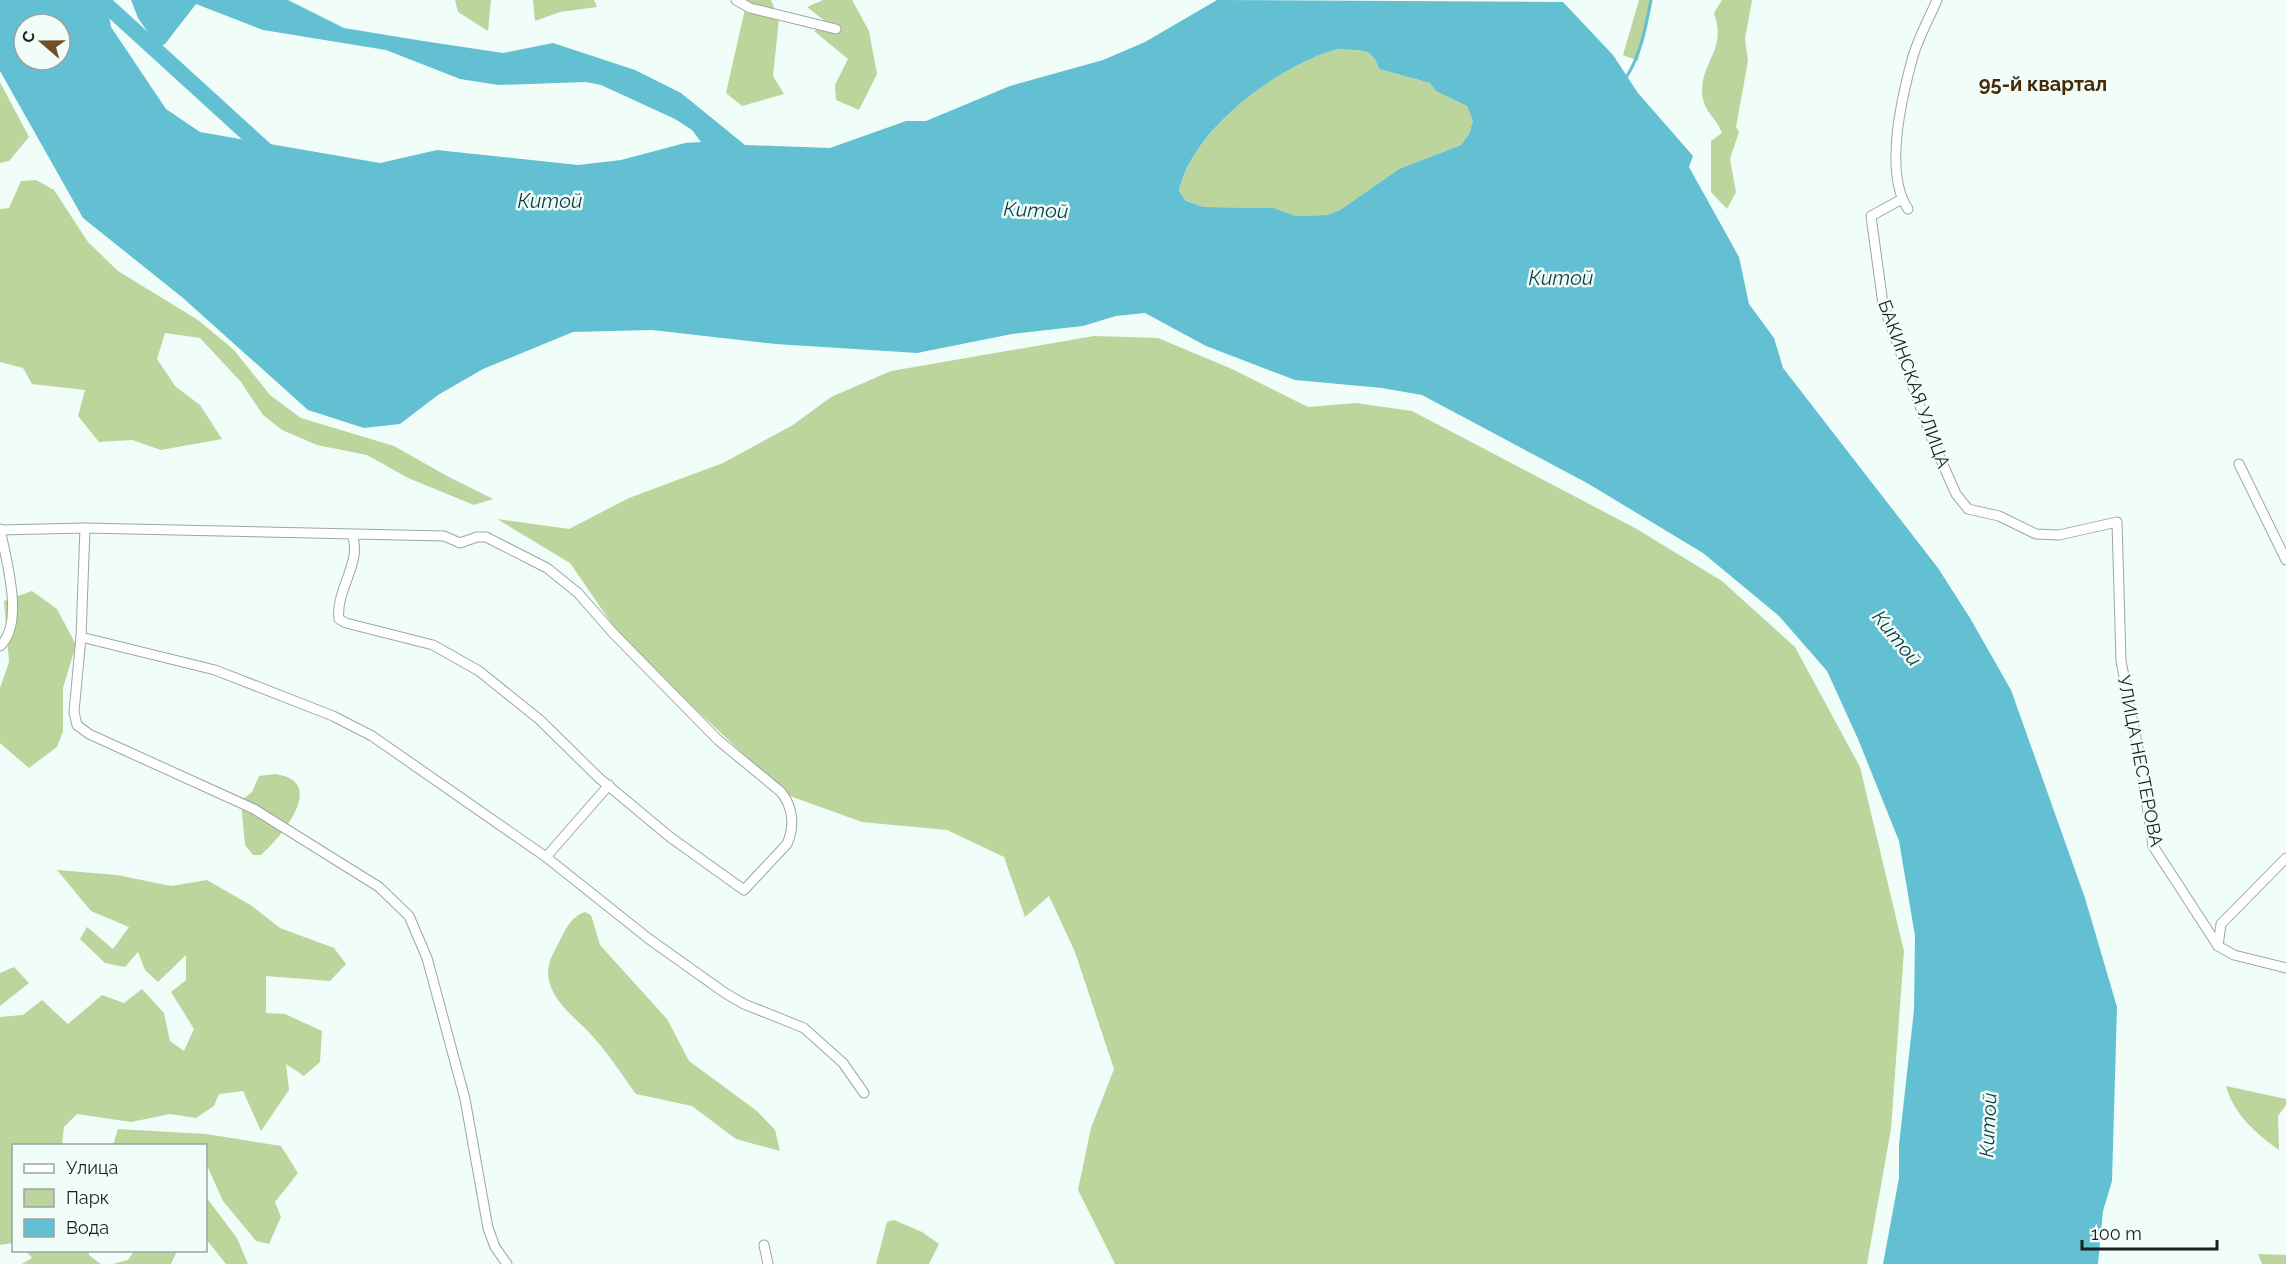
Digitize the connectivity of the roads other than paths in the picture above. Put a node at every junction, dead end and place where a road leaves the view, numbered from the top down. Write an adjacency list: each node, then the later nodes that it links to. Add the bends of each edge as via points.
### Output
1 (736, 0): 3 (street, via 750,8)
2 (1937, 0): 4 (street, via 1912,58 1896,139)
3 (836, 29)
4 (1902, 199): 5 (street); 7 (street, БАКИНСКАЯ УЛИЦА, via 1871,216 1883,304 1956,494 1968,509 1999,516 2036,534 2059,535)
5 (1908, 208)
6 (2239, 464): 11 (street)
7 (2117, 522): 17 (street, УЛИЦА НЕСТЕРОВА, via 2121,661 2153,846)
8 (85, 528): 9 (street); 10 (street); 12 (street)
9 (0, 530): 13 (street, via 12,615 8,637)
10 (352, 535): 14 (street, via 353,557 339,602 339,619 433,645 479,671 540,720); 14 (street, via 444,536 460,543 486,537 547,568 587,602 718,740 781,792 791,813 791,836 744,890 670,837)
11 (2286, 560)
12 (81, 638): 15 (street, via 215,670 340,719 372,736); 21 (street, via 74,712 79,728 254,809 379,887 409,916 427,958 465,1099 490,1237)
13 (0, 646)
14 (609, 785): 15 (street)
15 (546, 857): 19 (street, via 725,993 804,1028 843,1063)
16 (2286, 858): 17 (street, via 2221,924)
17 (2218, 946): 18 (street, via 2234,955)
18 (2286, 968)
19 (864, 1093)
20 (765, 1245): 22 (street)
21 (507, 1264)
22 (768, 1264)

